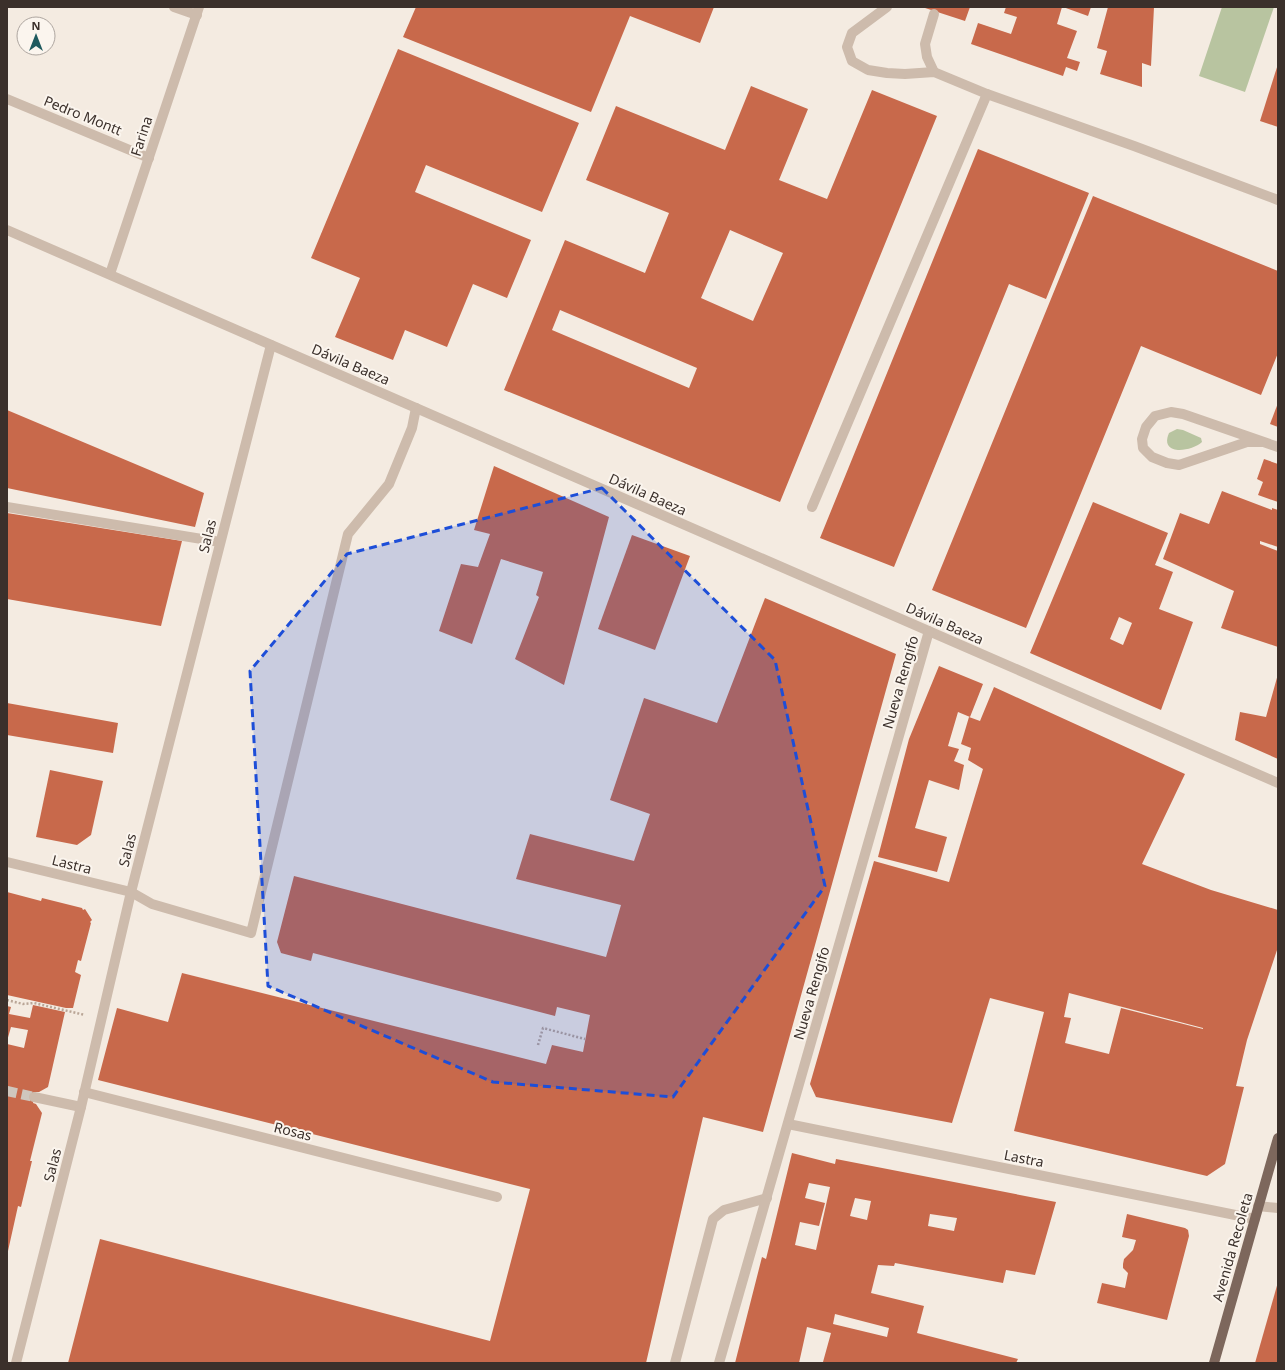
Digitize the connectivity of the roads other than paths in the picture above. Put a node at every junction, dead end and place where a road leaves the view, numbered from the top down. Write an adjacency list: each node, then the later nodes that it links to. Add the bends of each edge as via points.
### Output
1 (174, 7): 3 (street)
2 (887, 7): 5 (street, via 852,33 848,47 852,61 868,70 887,73)
3 (198, 11): 8 (street, Farina)
4 (934, 14): 5 (street, via 925,44 927,57)
5 (934, 72): 6 (street)
6 (986, 94): 9 (street); 17 (street)
7 (7, 99): 8 (street, Pedro Montt)
8 (149, 158): 11 (street, Farina)
9 (1278, 200)
10 (7, 230): 11 (street, Dávila Baeza)
11 (110, 274): 12 (street, Dávila Baeza)
12 (271, 345): 13 (street, Dávila Baeza); 18 (street, Salas)
13 (416, 408): 19 (street, Dávila Baeza); 22 (street, Lastra, via 412,428 389,484 348,534 251,933 152,904)
14 (1262, 442): 14 (street, via 1171,412 1155,416 1146,427 1142,439 1143,448 1152,457 1166,463 1179,464 1247,442); 15 (street)
15 (1278, 447)
16 (7, 507): 18 (street)
17 (812, 508)
18 (220, 542): 22 (street, Salas)
19 (929, 631): 20 (street, Dávila Baeza); 26 (street, Nueva Rengifo)
20 (1278, 783)
21 (7, 862): 22 (street, Lastra)
22 (131, 892): 23 (street, Salas)
23 (84, 1092): 25 (street, Salas); 28 (street, Rosas)
24 (34, 1097): 25 (street)
25 (81, 1107): 33 (street, Salas)
26 (788, 1124): 29 (street, Nueva Rengifo); 32 (street, Lastra)
27 (1278, 1138): 30 (main road, Avenida Recoleta)
28 (497, 1197)
29 (767, 1198): 34 (street, via 724,1210 713,1219); 35 (street, Nueva Rengifo)
30 (1258, 1206): 31 (street); 32 (main road, Avenida Recoleta)
31 (1278, 1208)
32 (1255, 1219): 36 (main road, Avenida Recoleta)
33 (16, 1363)
34 (675, 1363)
35 (719, 1363)
36 (1214, 1363)

